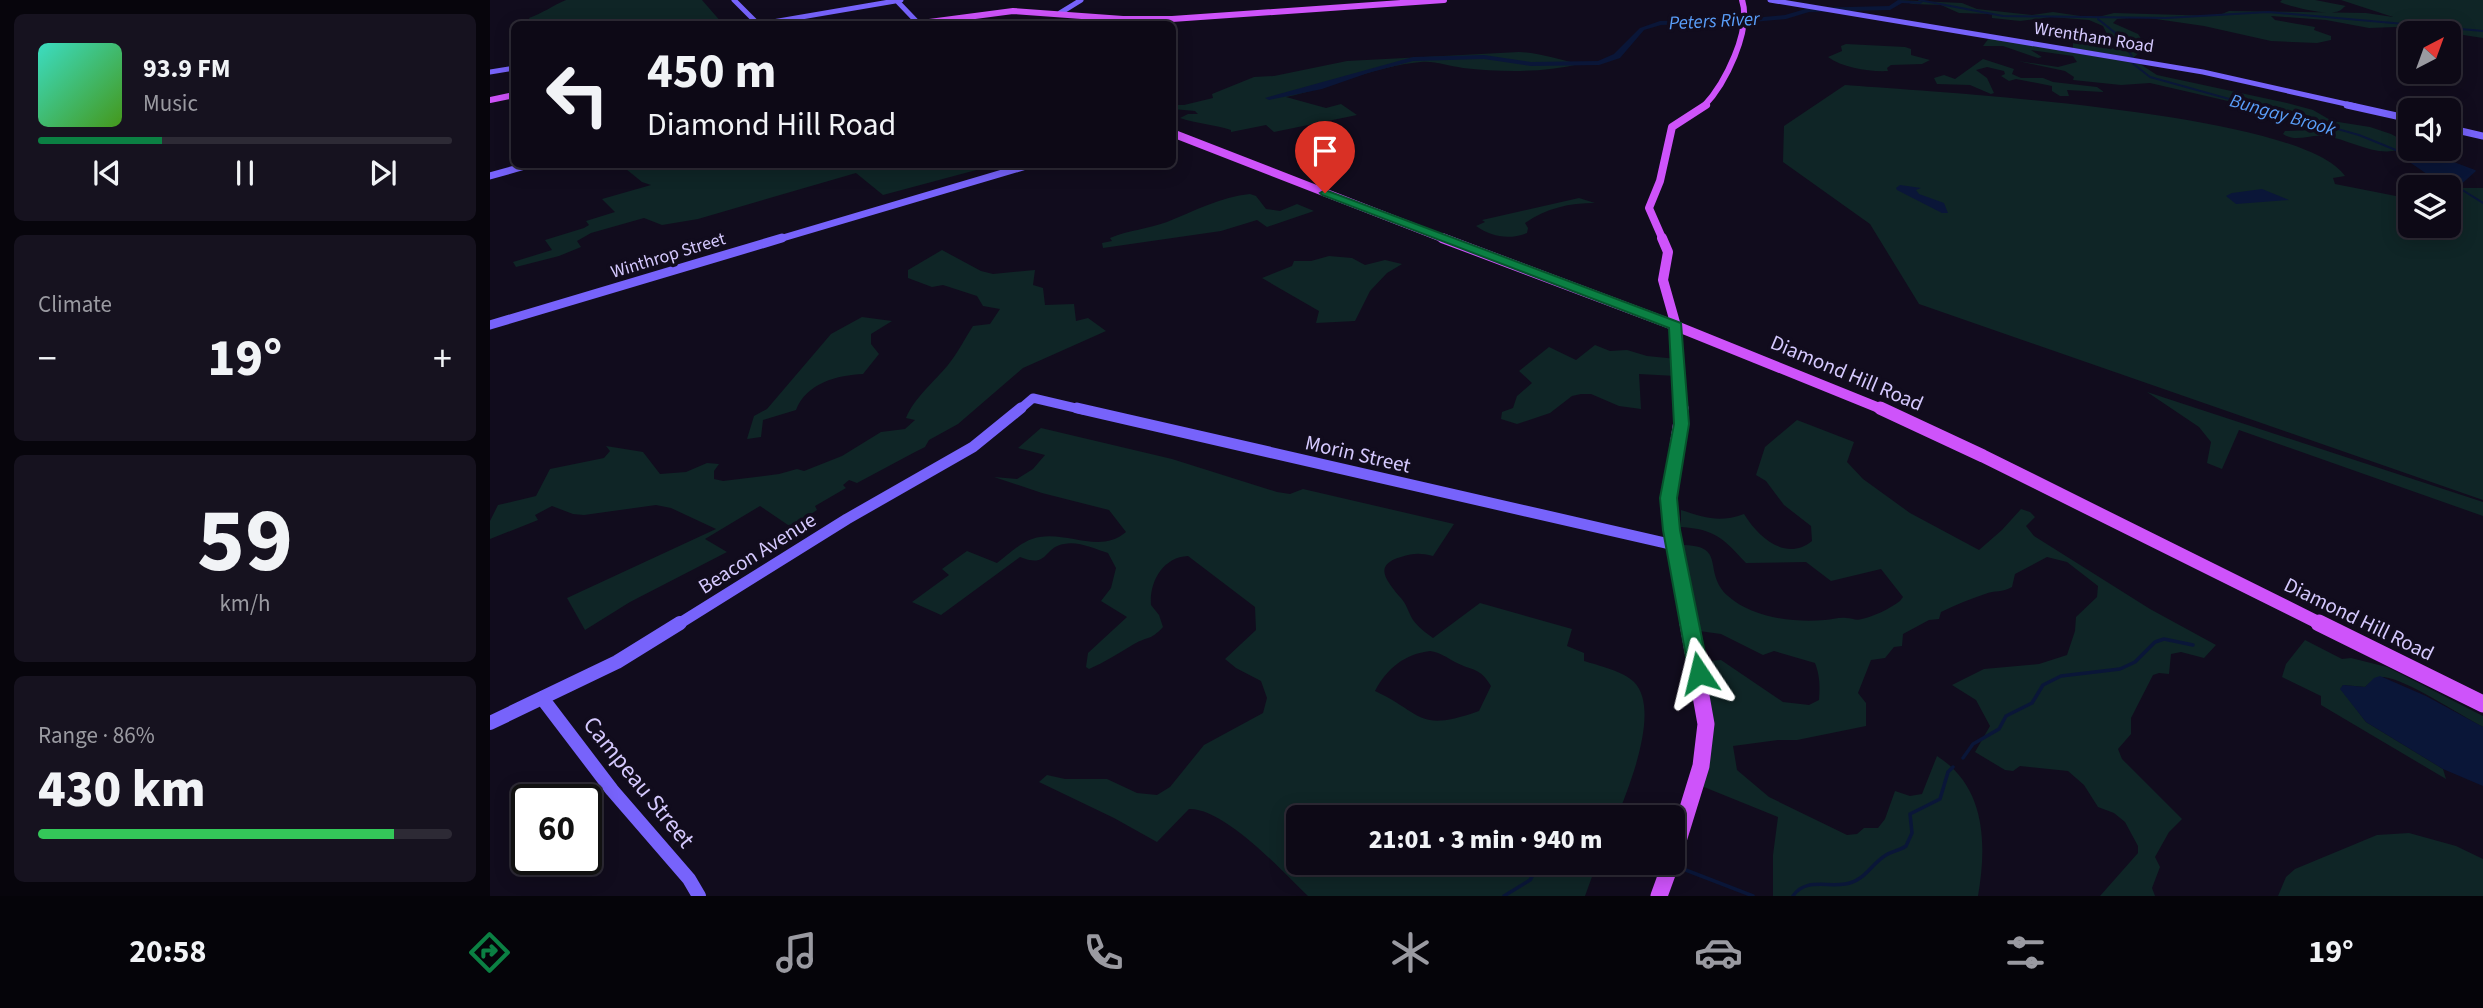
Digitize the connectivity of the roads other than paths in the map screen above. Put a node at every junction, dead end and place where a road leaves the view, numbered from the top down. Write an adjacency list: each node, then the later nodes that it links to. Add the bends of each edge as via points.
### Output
1 (734, 0): 10 (street)
2 (899, 0): 11 (street); 12 (street)
3 (1081, 0): 8 (street)
4 (1444, 0): 9 (main road, via 1194,18)
5 (1742, 0): 26 (main road, via 1745,20 1715,93 1672,127 1649,208 1667,244 1663,280)
6 (1770, 0): 18 (street, Wrentham Road, via 2254,82)
7 (1038, 11): 8 (main road); 13 (main road)
8 (1060, 13): 9 (main road)
9 (1083, 16)
10 (756, 21)
11 (776, 21)
12 (917, 21)
13 (939, 21)
14 (511, 68): 15 (street)
15 (490, 72)
16 (511, 96): 17 (main road)
17 (490, 100)
18 (2398, 116)
19 (2461, 131): 21 (street)
20 (1176, 135): 26 (main road, Diamond Hill Road)
21 (2483, 136)
22 (519, 168): 24 (street)
23 (1019, 168): 25 (street, Winthrop Street)
24 (490, 176)
25 (490, 325)
26 (1676, 326): 28 (main road, via 1682,408 1668,488); 30 (main road, Diamond Hill Road, via 1934,433)
27 (1033, 398): 28 (street, Morin Street); 29 (street, Beacon Avenue, via 963,454 847,519 617,662)
28 (1674, 545): 32 (main road, via 1706,723 1701,766)
29 (542, 698): 31 (street, Beacon Avenue); 34 (street, Campeau Street)
30 (2483, 704)
31 (490, 723)
32 (1685, 818)
33 (1667, 875): 35 (main road)
34 (699, 896)
35 (1659, 896)

